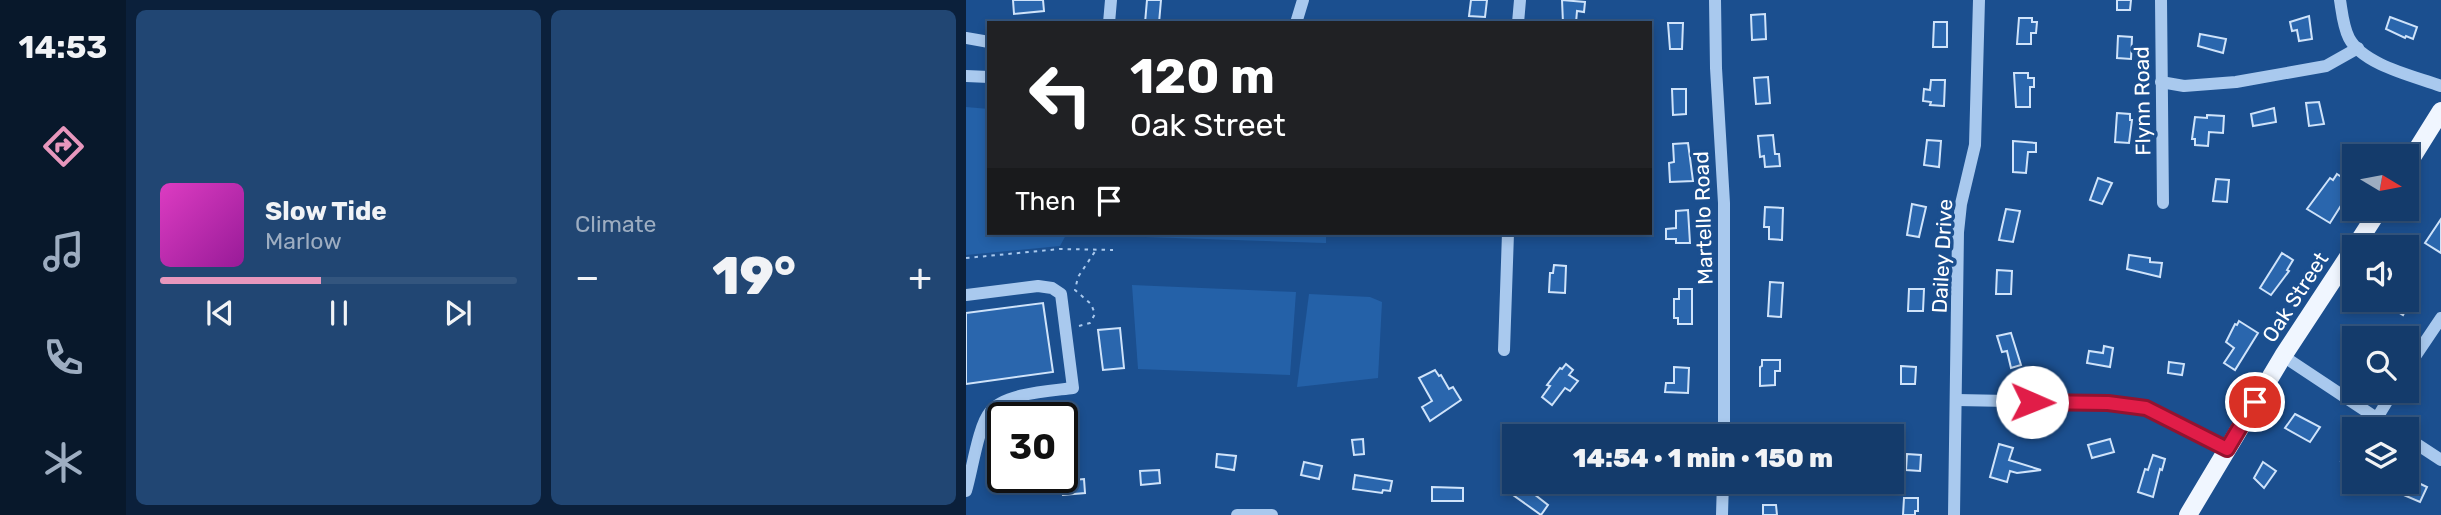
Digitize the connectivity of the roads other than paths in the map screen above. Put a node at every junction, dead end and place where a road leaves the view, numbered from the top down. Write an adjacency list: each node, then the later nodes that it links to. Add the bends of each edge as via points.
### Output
1 (1111, 0): 8 (street)
2 (1304, 0): 9 (street)
3 (1520, 0): 10 (street)
4 (1715, 0): 30 (street, Martello Road, via 1724,203)
5 (1979, 0): 28 (street, Dailey Drive, via 1975,145 1958,232)
6 (2161, 0): 16 (street, Flynn Road)
7 (2340, 0): 13 (street, via 2350,40)
8 (1109, 21)
9 (1297, 21)
10 (1518, 21)
11 (966, 38): 12 (street)
12 (987, 42)
13 (2358, 48): 16 (street, via 2326,66 2236,82 2184,86); 17 (street, via 2383,65)
14 (966, 76): 15 (street)
15 (987, 77)
16 (2161, 82): 20 (street, Flynn Road)
17 (2441, 86)
18 (2441, 111): 19 (main road)
19 (2419, 146)
20 (2163, 202)
21 (1508, 235): 25 (street)
22 (2342, 266): 27 (main road, Oak Street)
23 (966, 295): 34 (street, via 1038,286 1061,294 1073,388 1013,398 990,411)
24 (2441, 318): 26 (street)
25 (1504, 350)
26 (2419, 351)
27 (2283, 356): 29 (street); 32 (main road, Oak Street)
28 (1957, 400): 32 (street, via 2146,408); 39 (street, Dailey Drive)
29 (2375, 417)
30 (1724, 424)
31 (2419, 446): 33 (street)
32 (2227, 449): 40 (main road, Oak Street)
33 (2441, 460)
34 (966, 491)
35 (1723, 494): 38 (street)
36 (1237, 515): 37 (street)
37 (1272, 515)
38 (1722, 515)
39 (1954, 515)
40 (2188, 515)

